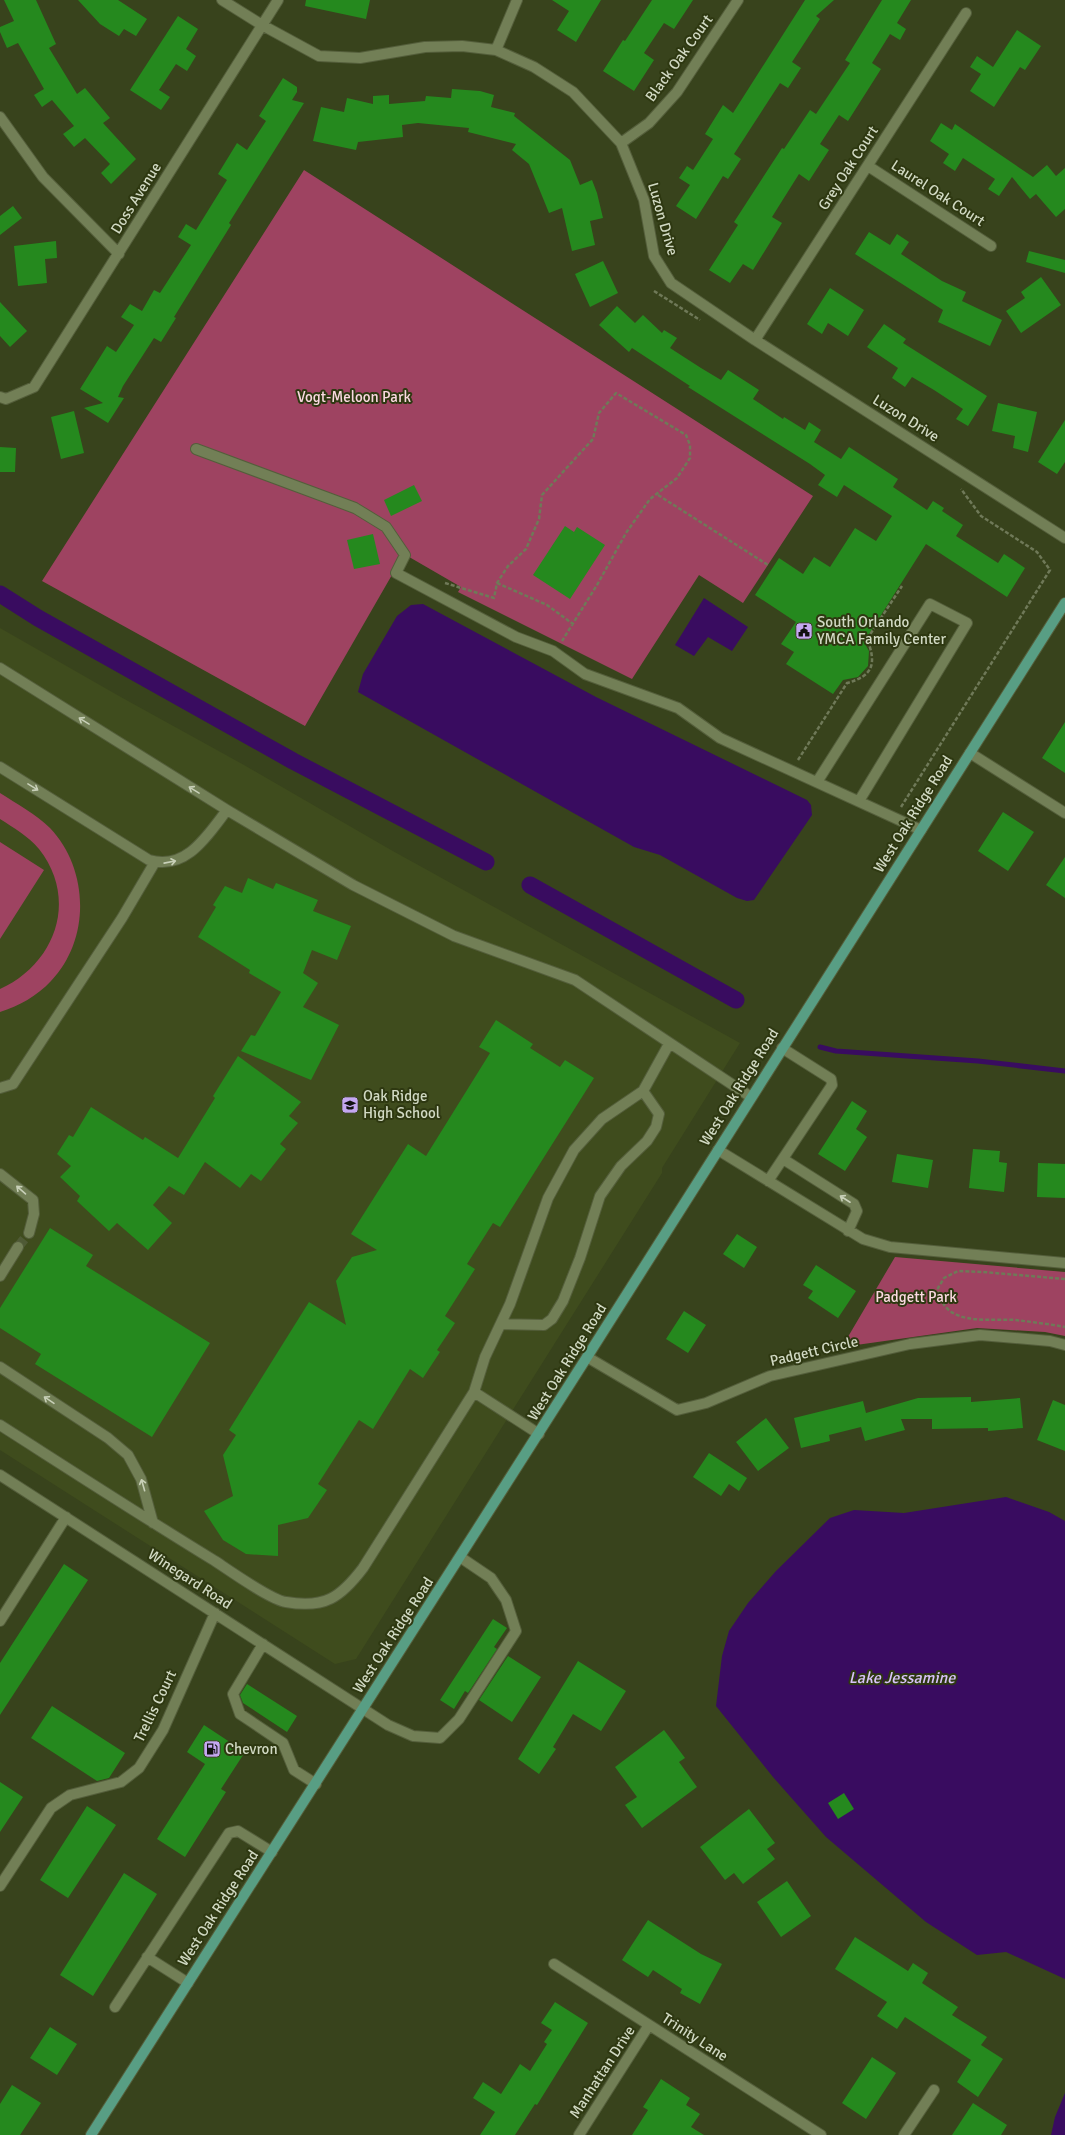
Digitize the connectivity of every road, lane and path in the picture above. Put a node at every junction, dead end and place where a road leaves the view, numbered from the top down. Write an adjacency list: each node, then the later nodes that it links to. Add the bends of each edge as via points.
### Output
1 (222, 0): 6 (street, Luzon Drive)
2 (278, 0): 6 (street, Doss Avenue)
3 (517, 0): 7 (street)
4 (738, 0): 9 (street, Black Oak Court, via 677,92 650,123)
5 (966, 13): 10 (street, Grey Oak Court)
6 (262, 26): 7 (street, Luzon Drive, via 319,56 360,58 425,47 462,46); 12 (street, Doss Avenue)
7 (496, 50): 9 (street, Luzon Drive, via 534,67 573,92)
8 (0, 116): 12 (street, via 43,177)
9 (621, 143): 15 (street, Luzon Drive, via 644,200 654,256 671,283)
10 (868, 166): 11 (street, Laurel Oak Court); 15 (street, Grey Oak Court)
11 (991, 246)
12 (119, 254): 16 (street, Doss Avenue, via 34,387)
13 (654, 291): 14 (path)
14 (701, 322)
15 (755, 340): 20 (street, Luzon Drive)
16 (3, 398)
17 (196, 449): 31 (street, via 355,508 386,527 404,555 396,573 516,637 553,651 585,674 678,708 720,738)
18 (957, 486): 36 (path, via 981,516 1037,552 1050,570)
19 (658, 494): 21 (path); 23 (path, via 677,478 690,458 690,445 686,435 616,393 599,414 593,439 542,496 539,519 526,549 508,566); 26 (path, via 650,499 626,533)
20 (1065, 538)
21 (768, 565)
22 (442, 582): 23 (path, via 494,598)
23 (497, 583): 26 (path, via 547,605)
24 (902, 586): 31 (path, via 867,639 873,661 869,672 860,680 847,683)
25 (1065, 603): 29 (main road, West Oak Ridge Road)
26 (573, 624): 27 (path)
27 (561, 643)
28 (0, 668): 34 (street, one-way to 28)
29 (970, 753): 35 (street); 37 (main road, West Oak Ridge Road)
30 (0, 767): 38 (street, one-way to 38)
31 (791, 770): 32 (street)
32 (817, 782): 33 (street); 33 (street, via 930,604 967,623)
33 (859, 801): 36 (street)
34 (227, 810): 38 (street, one-way to 34, via 173,862 188,855); 39 (street, via 353,885 416,917 461,938 575,980)
35 (1065, 813)
36 (894, 817): 37 (street)
37 (921, 830): 40 (main road, West Oak Ridge Road)
38 (155, 862): 41 (street, via 122,918 13,1084)
39 (669, 1044): 42 (street); 43 (street)
40 (782, 1048): 43 (main road, West Oak Ridge Road); 45 (street, via 832,1079 832,1085)
41 (0, 1089)
42 (643, 1091): 54 (street, via 602,1119 574,1150 548,1198 536,1237); 54 (street, via 659,1114 656,1127 621,1166 600,1196 563,1301 552,1319 544,1325)
43 (751, 1097): 44 (main road, West Oak Ridge Road)
44 (718, 1150): 47 (street); 57 (main road, West Oak Ridge Road)
45 (783, 1159): 47 (street); 48 (street, one-way to 45, via 857,1210 854,1204)
46 (2, 1179): 49 (street, one-way to 46, via 34,1214 33,1200)
47 (768, 1181): 48 (street)
48 (848, 1231): 51 (street, via 863,1239 890,1247)
49 (28, 1233)
50 (18, 1247): 52 (street)
51 (1065, 1263)
52 (0, 1276)
53 (1065, 1279): 55 (path, via 958,1271 944,1278 938,1288 939,1299 946,1308 962,1318 973,1321 1016,1320)
54 (501, 1324): 59 (street, via 485,1357)
55 (1065, 1327)
56 (1065, 1344): 57 (street, Padgett Circle, via 1050,1340 980,1335 910,1344 770,1376 706,1403 677,1410)
57 (588, 1357): 61 (main road, West Oak Ridge Road)
58 (0, 1367): 64 (street, one-way to 58, via 141,1479 128,1455 108,1438)
59 (474, 1392): 61 (street); 64 (street, via 363,1568 349,1588 333,1599 313,1604 285,1602)
60 (0, 1425): 64 (street)
61 (539, 1434): 65 (main road, West Oak Ridge Road)
62 (0, 1475): 63 (street, Winegard Road)
63 (66, 1517): 66 (street, Winegard Road); 67 (street)
64 (153, 1523)
65 (460, 1557): 69 (main road, West Oak Ridge Road); 69 (street, Winegard Road, via 491,1578 506,1600 516,1631 459,1719 440,1738 413,1736 397,1730)
66 (215, 1613): 68 (street, Winegard Road); 72 (street, Trellis Court, via 164,1730 139,1768 121,1782 70,1796 51,1808)
67 (0, 1621)
68 (263, 1644): 69 (street, Winegard Road); 70 (street, via 233,1694 240,1714 282,1743 294,1770)
69 (363, 1709): 70 (main road, West Oak Ridge Road)
70 (316, 1784): 71 (main road, West Oak Ridge Road)
71 (272, 1852): 73 (street, via 238,1831 229,1833); 75 (main road, West Oak Ridge Road)
72 (0, 1886)
73 (147, 1957): 75 (street); 76 (street)
74 (554, 1964): 77 (street, Trinity Lane)
75 (188, 1983): 79 (main road, West Oak Ridge Road)
76 (115, 2007)
77 (650, 2025): 80 (street, Manhattan Drive); 81 (street, Trinity Lane)
78 (934, 2090): 82 (street)
79 (92, 2135)
80 (579, 2135)
81 (821, 2135)
82 (904, 2135)

